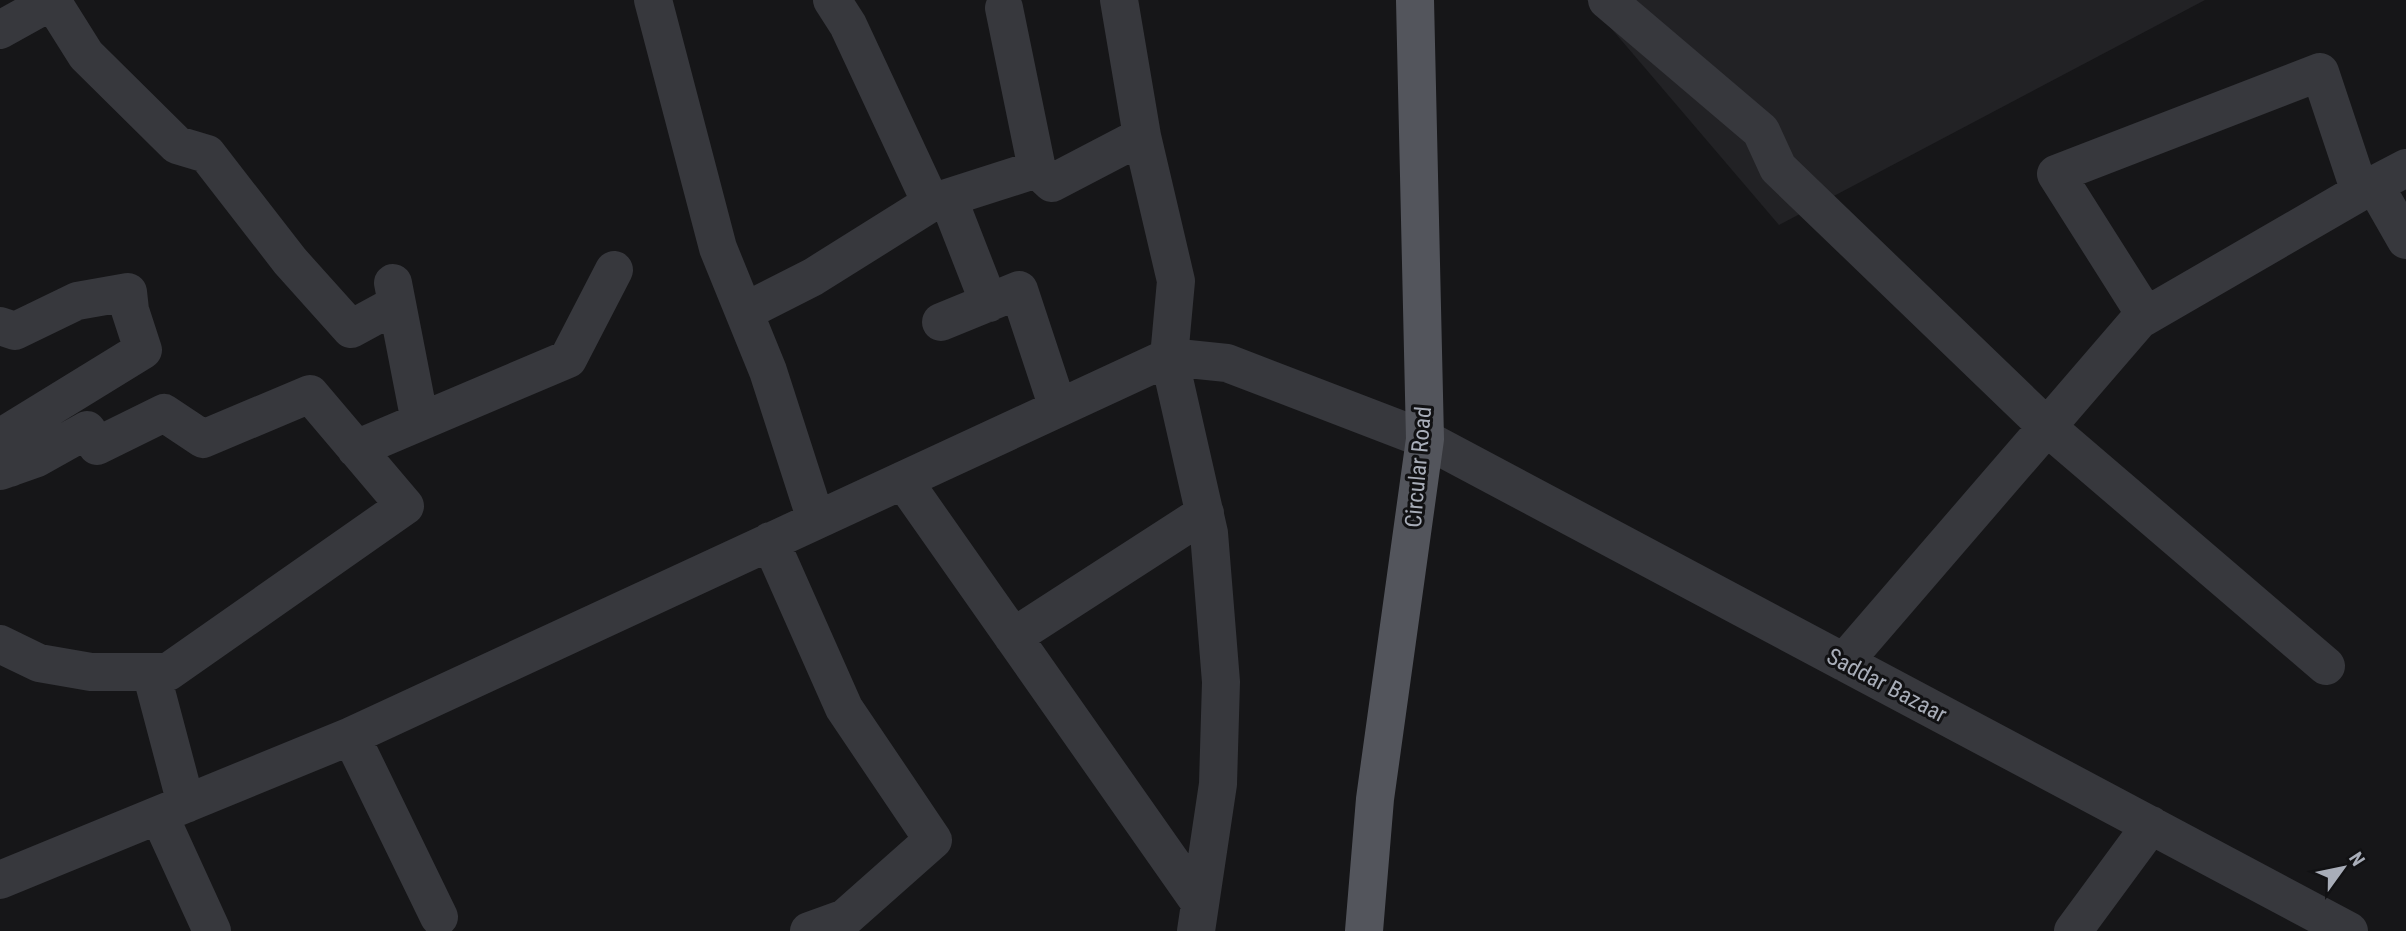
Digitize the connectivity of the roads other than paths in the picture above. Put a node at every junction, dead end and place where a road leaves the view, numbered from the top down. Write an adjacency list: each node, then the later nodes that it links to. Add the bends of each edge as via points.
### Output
1 (653, 0): 16 (street, via 718,248)
2 (832, 0): 12 (street)
3 (1119, 0): 9 (street)
4 (1415, 0): 24 (main road, Circular Road)
5 (1607, 0): 23 (street, via 1761,131 1778,169)
6 (46, 2): 8 (street); 22 (street, via 86,55 177,145 207,154 290,261 351,329 395,294)
7 (1004, 8): 10 (street)
8 (0, 30)
9 (1142, 136): 10 (street, via 1052,183); 20 (street, via 1176,281)
10 (1037, 169): 12 (street)
11 (2380, 181): 13 (street); 17 (street); 17 (street, via 2320,72 2056,174)
12 (939, 201): 15 (street); 16 (street, via 813,278)
13 (2406, 240)
14 (614, 270): 22 (street, via 568,359)
15 (989, 303): 18 (street); 21 (street, via 1019,290)
16 (744, 313): 29 (street, via 768,371)
17 (2146, 316): 23 (street)
18 (941, 322)
19 (0, 326): 26 (street, via 15,331 77,301 128,292 143,350 8,433)
20 (1169, 357): 21 (street); 24 (street, Saddar Bazaar, via 1227,363); 28 (street)
21 (1058, 408): 27 (street)
22 (421, 422): 25 (street)
23 (2047, 427): 33 (street); 34 (street)
24 (1425, 439): 33 (street, Saddar Bazaar); 44 (main road, Circular Road, via 1375,799)
25 (356, 449): 26 (street, via 310,394 203,439 164,413 97,446 87,430 37,458); 35 (street, via 405,506 167,672)
26 (5, 469)
27 (902, 480): 29 (street); 31 (street)
28 (1205, 513): 31 (street); 41 (street, via 1222,682 1218,784)
29 (816, 520): 30 (street)
30 (770, 541): 36 (street); 43 (street, via 844,708 933,840 845,918)
31 (1013, 637): 41 (street)
32 (0, 644): 35 (street, via 39,663 91,672)
33 (1844, 662): 38 (street, Saddar Bazaar)
34 (2326, 666)
35 (151, 672): 37 (street)
36 (351, 736): 37 (street); 40 (street)
37 (172, 809): 39 (street); 42 (street)
38 (2151, 825): 45 (street); 46 (street, Saddar Bazaar)
39 (0, 880)
40 (439, 917)
41 (1198, 917)
42 (212, 931)
43 (809, 931)
44 (1364, 931)
45 (2073, 931)
46 (2349, 931)

